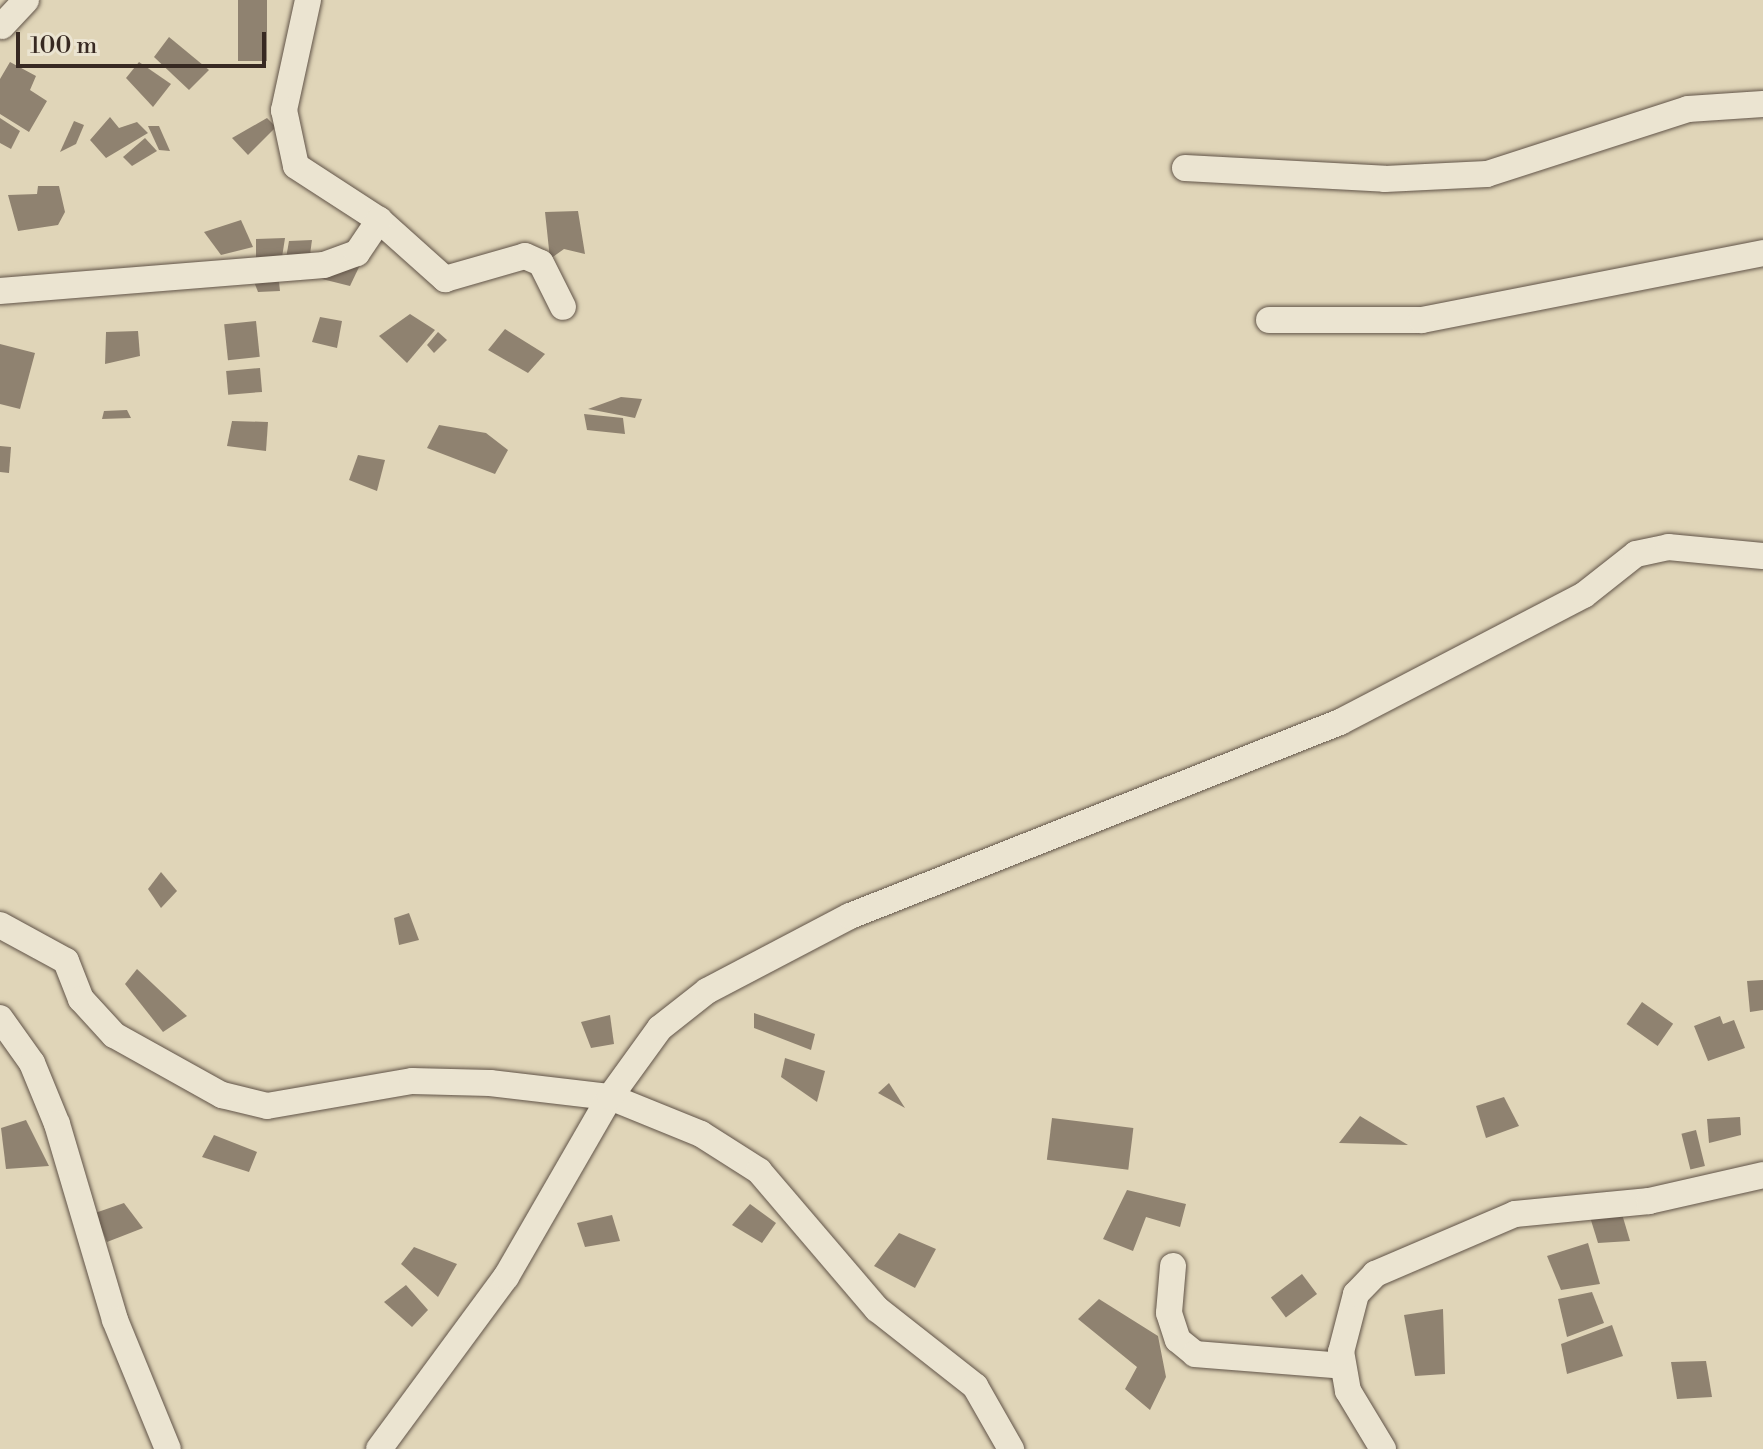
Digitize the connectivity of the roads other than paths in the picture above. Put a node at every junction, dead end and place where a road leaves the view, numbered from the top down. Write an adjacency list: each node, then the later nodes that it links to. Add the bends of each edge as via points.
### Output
1 (26, 0): 3 (street)
2 (308, 0): 6 (street, via 284,110 285,137 296,166)
3 (2, 26)
4 (1763, 104): 5 (street, via 1688,109 1487,174 1385,179)
5 (1185, 168)
6 (379, 220): 8 (street, via 357,253 324,265); 9 (street, via 445,279 504,259 533,259)
7 (1763, 253): 10 (street, via 1422,320)
8 (0, 291)
9 (563, 307)
10 (1269, 320)
11 (1763, 556): 14 (street, via 1681,547 1636,554 1584,595 1340,722 850,916 707,991 660,1028)
12 (0, 925): 14 (street, via 66,961 81,999 114,1035 222,1095 267,1106 412,1081)
13 (0, 1018): 18 (street, via 32,1063 57,1124 115,1320)
14 (610, 1097): 19 (street, via 499,1289); 20 (street, via 701,1134 759,1171 877,1309 944,1354 975,1386)
15 (1763, 1175): 17 (street, via 1649,1201 1515,1214 1375,1274 1356,1294 1347,1319)
16 (1173, 1266): 17 (street, via 1169,1313 1178,1340 1195,1354)
17 (1343, 1366): 21 (street, via 1348,1391)
18 (168, 1449)
19 (379, 1449)
20 (1011, 1449)
21 (1383, 1449)

